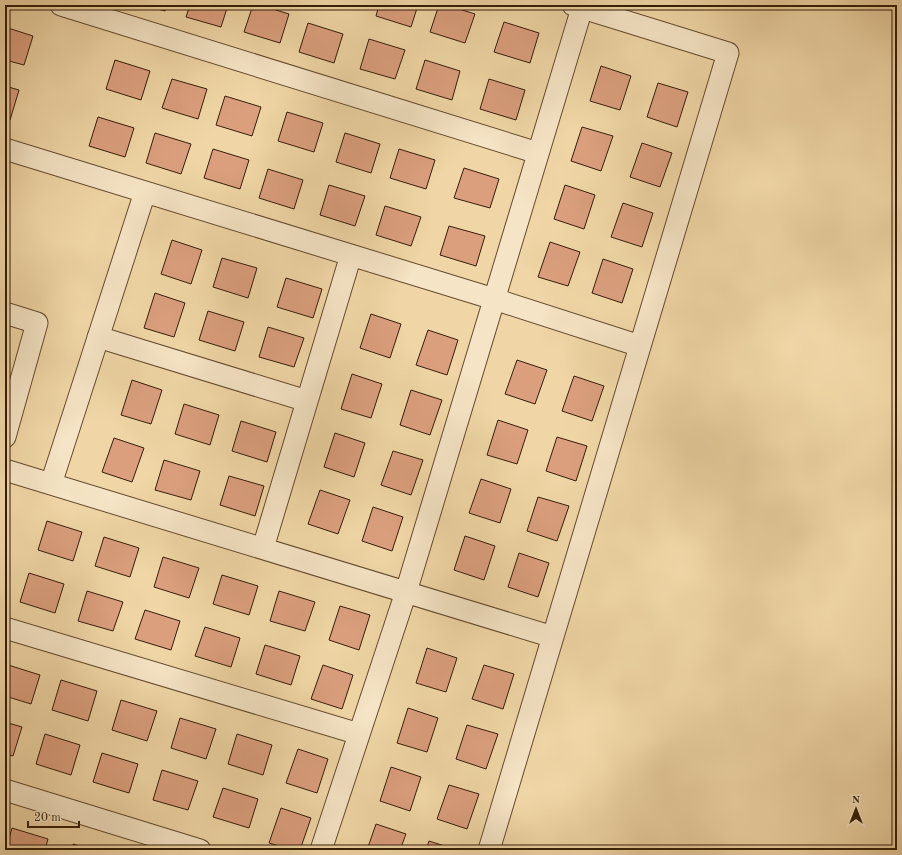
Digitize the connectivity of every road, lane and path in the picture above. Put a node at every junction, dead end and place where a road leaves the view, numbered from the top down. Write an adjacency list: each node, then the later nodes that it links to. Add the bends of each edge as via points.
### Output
1 (61, 5): 4 (street)
2 (578, 6): 4 (street); 10 (street, via 728,53)
3 (5, 149): 5 (street)
4 (538, 153): 7 (street)
5 (145, 192): 6 (street); 9 (street)
6 (351, 255): 7 (street); 11 (street)
7 (494, 299): 10 (street); 16 (street)
8 (5, 313): 12 (street, via 37,323)
9 (98, 337): 11 (street); 14 (street)
10 (640, 346): 18 (street)
11 (307, 401): 15 (street)
12 (5, 437)
13 (5, 470): 14 (street)
14 (51, 484): 15 (street)
15 (263, 548): 16 (street)
16 (406, 592): 18 (street); 19 (street)
17 (5, 628): 19 (street)
18 (553, 636): 23 (street)
19 (359, 734): 22 (street)
20 (5, 790): 21 (street)
21 (200, 850)
22 (321, 850)
23 (489, 850)

